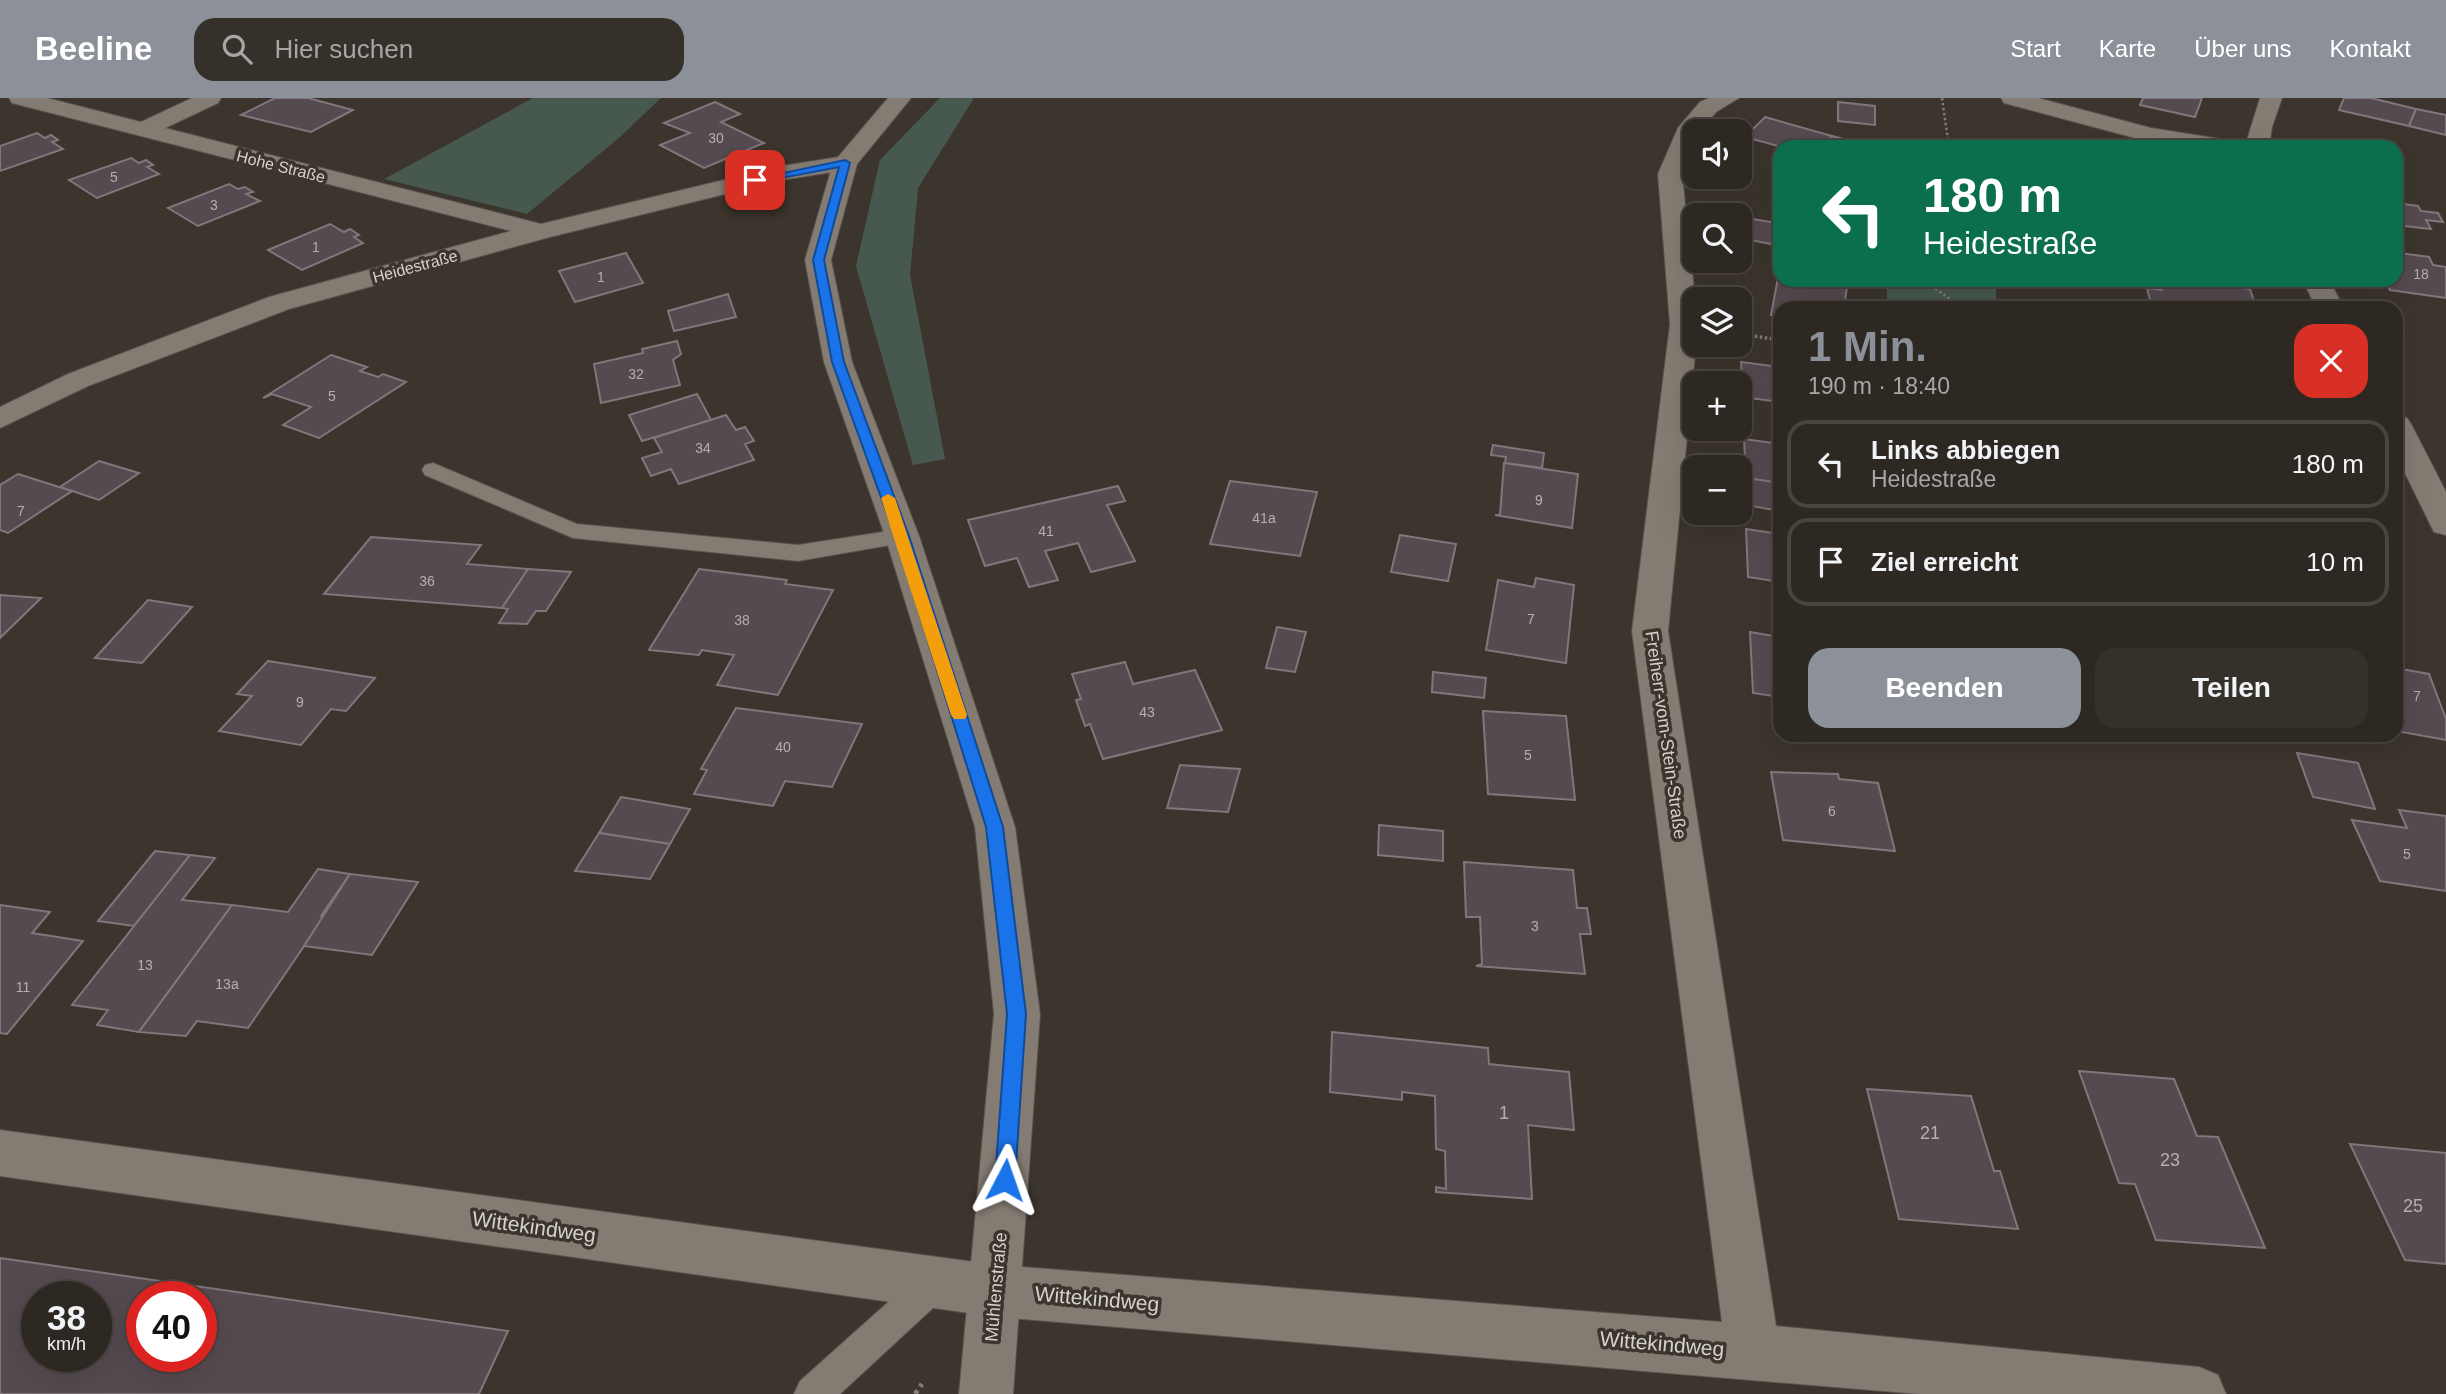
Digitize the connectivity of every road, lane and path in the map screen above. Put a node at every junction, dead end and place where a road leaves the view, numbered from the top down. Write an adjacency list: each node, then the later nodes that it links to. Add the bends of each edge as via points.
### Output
1 (20, 98): 8 (street, Hohe Straße)
2 (210, 98): 8 (street)
3 (900, 98): 12 (street, Mühlenstraße)
4 (1728, 98): 26 (street, Freiherr-vom-Stein-Straße, via 1708,107 1690,128 1670,173 1684,324 1650,631)
5 (1942, 98): 9 (path)
6 (2012, 98): 10 (street, via 2150,135)
7 (2272, 98): 11 (street)
8 (141, 131): 13 (street, Hohe Straße)
9 (1948, 140)
10 (2186, 140)
11 (2258, 140)
12 (845, 163): 13 (street, Heidestraße, via 782,173); 22 (street, Mühlenstraße, via 818,260 838,362)
13 (542, 231): 18 (street, Heidestraße, via 279,303 78,380)
14 (1933, 287): 15 (path)
15 (1953, 301)
16 (1752, 336): 17 (path)
17 (1773, 340)
18 (0, 419)
19 (2403, 438): 21 (street)
20 (433, 470): 22 (lane, via 573,531 798,553)
21 (2446, 524)
22 (902, 536): 25 (street, Mühlenstraße, via 995,827 1017,1014)
23 (0, 1153): 24 (street, Wittekindweg)
24 (935, 1283): 25 (street, Wittekindweg); 27 (lane)
25 (997, 1291): 26 (street, Wittekindweg); 28 (street, Mühlenstraße)
26 (1753, 1351): 29 (street, Wittekindweg)
27 (813, 1394)
28 (986, 1394)
29 (2199, 1394)

